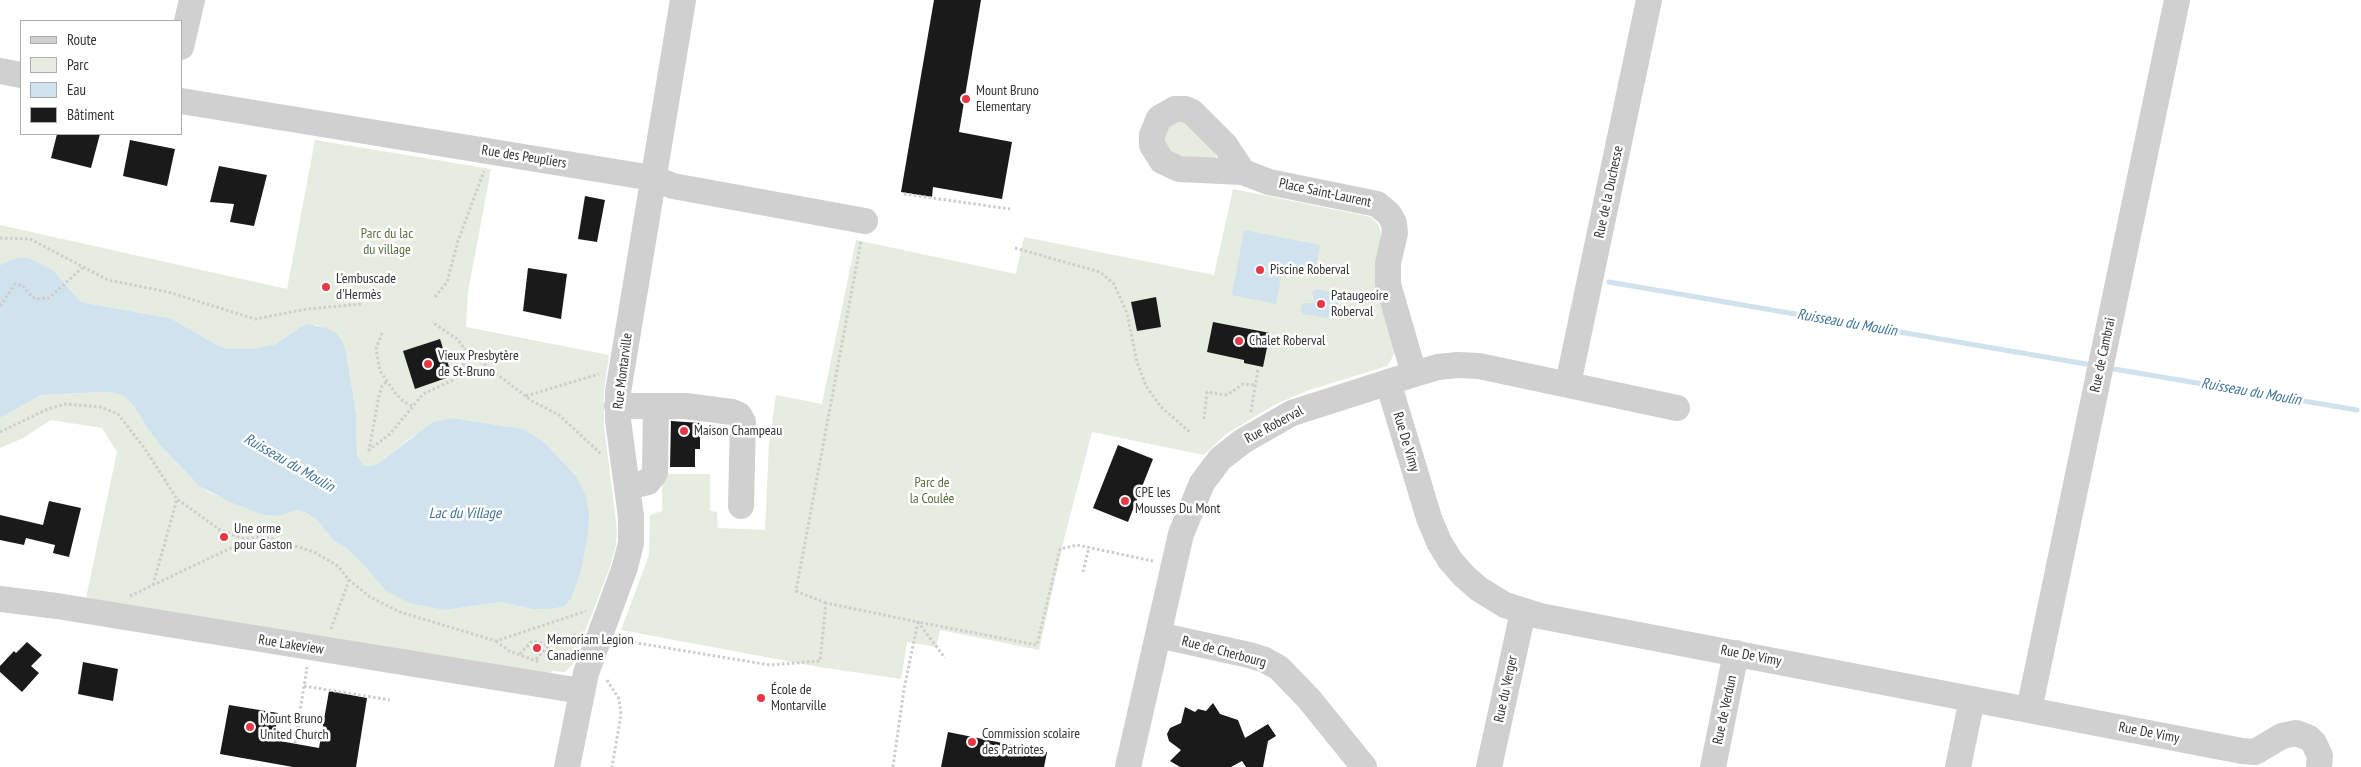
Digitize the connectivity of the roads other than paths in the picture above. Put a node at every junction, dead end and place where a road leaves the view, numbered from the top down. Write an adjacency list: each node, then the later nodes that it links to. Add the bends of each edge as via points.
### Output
1 (192, 0): 5 (street)
2 (683, 0): 10 (street, Rue Montarville)
3 (1649, 0): 14 (street, Rue de la Duchesse)
4 (2178, 0): 26 (street, Rue de Cambrai)
5 (182, 43)
6 (0, 71): 7 (street)
7 (20, 75)
8 (182, 101): 10 (street, Rue des Peupliers)
9 (1243, 172): 12 (street, Place Saint-Laurent, via 1269,182 1377,204 1389,214 1395,233 1388,263 1388,284)
10 (653, 178): 11 (street, Rue des Peupliers, via 673,186); 15 (street, Rue Montarville)
11 (865, 220)
12 (1414, 374): 13 (street, Rue Roberval); 14 (street, Rue Roberval, via 1458,364)
13 (1388, 382): 21 (street, Rue De Vimy, via 1429,518 1444,552 1456,569 1480,590); 22 (street, Rue Roberval, via 1292,413 1264,426 1220,459 1194,498 1181,534)
14 (1568, 384): 17 (street, Rue Roberval)
15 (617, 406): 16 (street); 18 (street, Rue Montarville)
16 (656, 406): 18 (street, via 654,472 648,482); 19 (street, via 686,406 739,415 743,422)
17 (1677, 408)
18 (627, 487): 24 (street, Rue Montarville, via 631,526 628,560)
19 (741, 506)
20 (0, 599): 24 (street, Rue Lakeview)
21 (1523, 612): 23 (street, Rue De Vimy); 31 (street, Rue du Verger)
22 (1158, 635): 29 (street, Rue Roberval); 30 (street, Rue de Cherbourg, via 1249,655 1279,668 1310,699)
23 (1736, 653): 25 (street, Rue De Vimy); 32 (street, Rue de Verdun)
24 (581, 691): 28 (street, Rue Montarville)
25 (1972, 699): 26 (street, Rue De Vimy); 33 (street)
26 (2030, 710): 27 (street, Rue De Vimy, via 2242,751)
27 (2261, 759): 34 (street, Rue De Vimy, via 2282,736 2296,733 2314,743 2320,756)
28 (567, 767)
29 (1128, 767)
30 (1364, 767)
31 (1489, 767)
32 (1713, 767)
33 (1958, 767)
34 (2319, 767)

